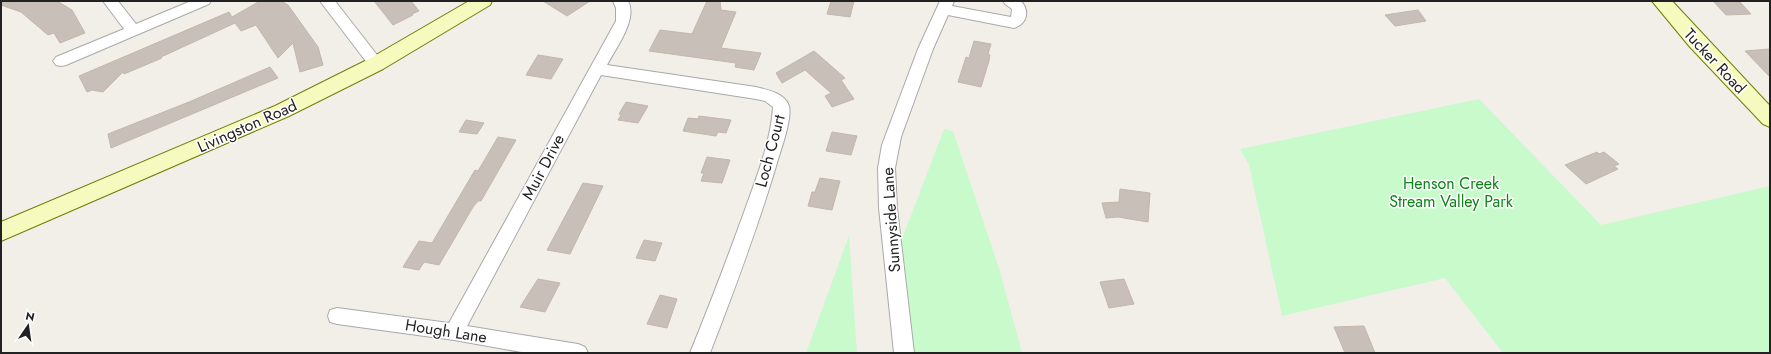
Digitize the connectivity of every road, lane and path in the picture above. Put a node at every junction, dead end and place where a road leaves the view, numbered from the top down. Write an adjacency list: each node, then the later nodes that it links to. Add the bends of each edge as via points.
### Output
1 (110, 1): 9 (street)
2 (204, 1): 9 (street)
3 (327, 1): 11 (street)
4 (483, 1): 11 (main road, Livingston Road)
5 (620, 1): 12 (street, Muir Drive, via 624,11 622,21)
6 (1010, 1): 8 (street, via 1021,10 1019,19 1014,23)
7 (1661, 1): 13 (main road, Tucker Road)
8 (945, 5): 19 (street, Sunnyside Lane, via 914,80 886,163 888,208)
9 (134, 31): 10 (street)
10 (61, 61)
11 (376, 64): 14 (main road, Livingston Road, via 232,134)
12 (596, 69): 16 (street, Muir Drive); 18 (street, Loch Court, via 756,93 770,97 782,108 779,128 763,179)
13 (1770, 119)
14 (1, 232)
15 (337, 316): 16 (street, Hough Lane)
16 (454, 332): 17 (street, Hough Lane)
17 (578, 353)
18 (700, 353)
19 (904, 353)

